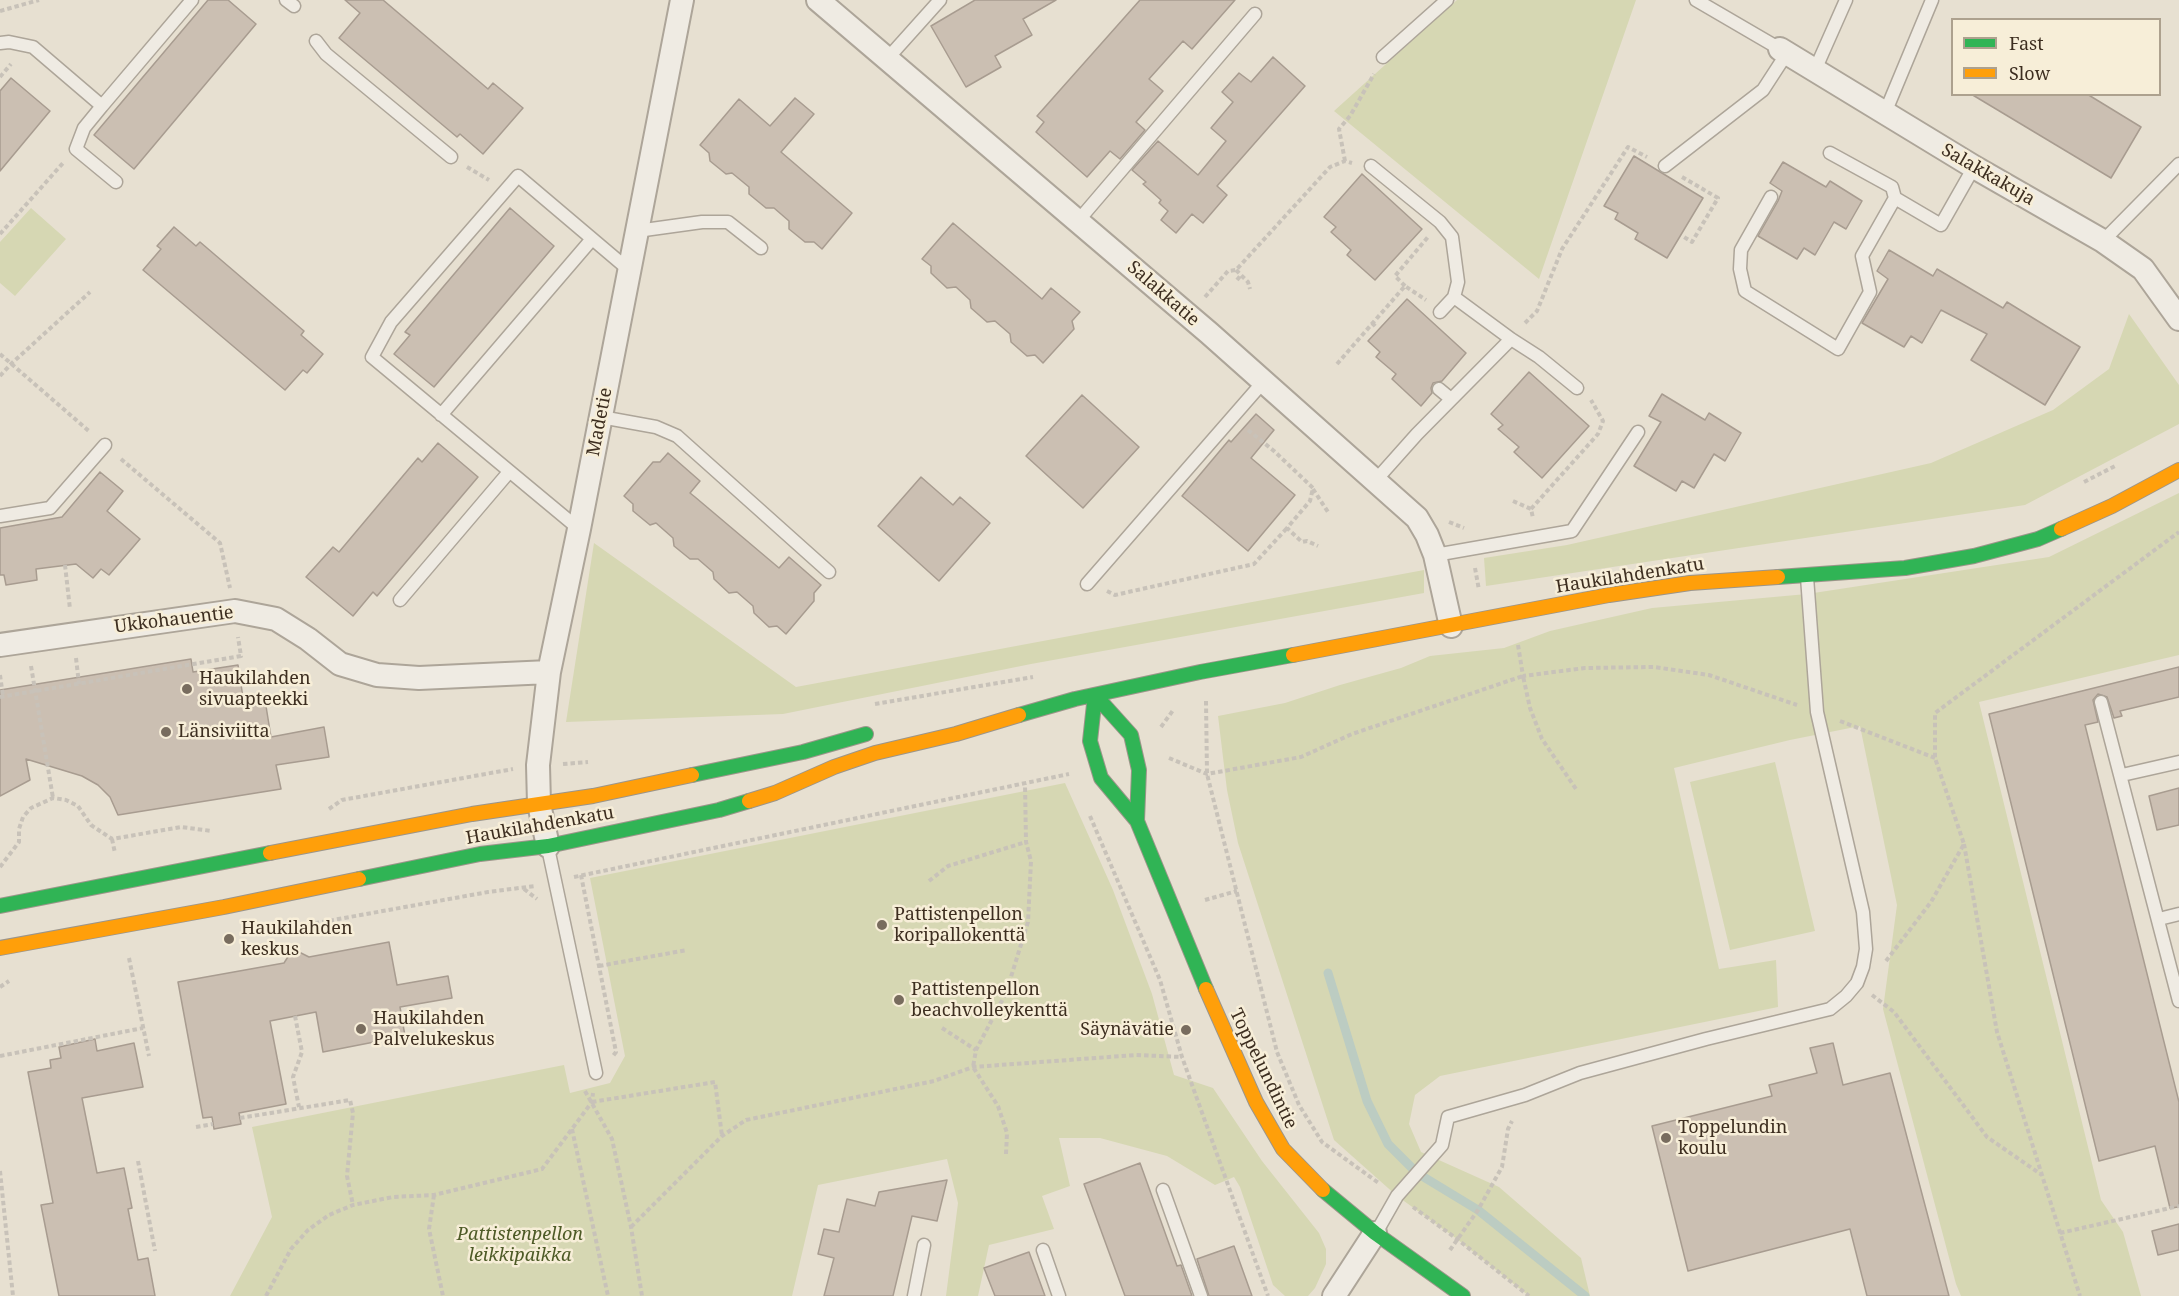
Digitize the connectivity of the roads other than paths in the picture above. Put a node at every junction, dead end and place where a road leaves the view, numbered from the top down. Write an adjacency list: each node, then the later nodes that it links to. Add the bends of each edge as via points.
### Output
1 (192, 0): 16 (lane)
2 (682, 0): 28 (street, Madetie)
3 (818, 0): 14 (street, Salakkatie)
4 (940, 0): 14 (lane)
5 (1447, 0): 13 (lane)
6 (1696, 0): 12 (lane)
7 (1846, 0): 15 (lane)
8 (1932, 0): 17 (lane)
9 (1255, 14): 27 (lane)
10 (315, 41): 19 (lane)
11 (0, 43): 16 (lane, via 33,47)
12 (1783, 51): 15 (street, Salakkakuja); 22 (lane, via 1762,90)
13 (1383, 57)
14 (888, 58): 27 (street, Salakkatie)
15 (1815, 70): 17 (street, Salakkakuja)
16 (102, 106): 24 (lane, via 84,128 76,149)
17 (1885, 113): 23 (street, Salakkakuja)
18 (1830, 153): 26 (lane, via 1892,187)
19 (451, 157)
20 (2179, 164): 30 (lane)
21 (1371, 166): 33 (lane, via 1440,222 1452,237 1458,282)
22 (1665, 166)
23 (1974, 167): 26 (lane, via 1941,225); 30 (street, Salakkakuja)
24 (116, 182)
25 (1771, 197): 26 (lane, via 1741,250 1745,291 1838,349 1870,292 1862,256)
26 (1895, 198)
27 (1078, 221): 37 (street, Salakkatie)
28 (637, 231): 31 (lane, via 728,222); 32 (street, Madetie)
29 (592, 239): 32 (lane); 41 (lane); 41 (lane, via 518,176 392,322 372,357)
30 (2103, 241): 35 (street, Salakkakuja, via 2143,269)
31 (761, 248)
32 (629, 270): 42 (street, Madetie)
33 (1454, 297): 34 (lane); 36 (lane)
34 (1440, 312)
35 (2179, 319)
36 (1511, 339): 38 (lane); 40 (lane)
37 (1264, 381): 47 (street, Salakkatie); 53 (lane)
38 (1577, 388)
39 (1439, 389): 40 (lane)
40 (1451, 399): 47 (lane)
41 (441, 415): 46 (lane)
42 (601, 417): 49 (street, Madetie); 51 (lane, via 657,427 677,436)
43 (1638, 432): 50 (lane, via 1572,531)
44 (105, 445): 48 (lane, via 50,508)
45 (2179, 470): 52 (main road, Haukilahdenkatu, via 2112,506 2048,534 1995,551 1905,567)
46 (509, 472): 49 (lane); 54 (lane)
47 (1376, 480): 50 (street, Salakkatie, via 1417,518)
48 (0, 516)
49 (579, 530): 57 (street, Madetie)
50 (1435, 555): 55 (street, Salakkatie)
51 (829, 572)
52 (1806, 573): 55 (main road, Haukilahdenkatu, via 1690,582); 75 (lane, via 1817,712 1863,912 1866,949 1857,983 1830,1009 1580,1073 1525,1095 1448,1117 1442,1145 1397,1196)
53 (1087, 584)
54 (400, 600)
55 (1451, 626): 58 (main road, Haukilahdenkatu)
56 (0, 645): 57 (street, Ukkohauentie, via 235,610 276,619 340,664 377,675 419,678)
57 (549, 672): 65 (street, Madetie, via 538,765)
58 (1095, 695): 59 (main road, Haukilahdenkatu); 66 (main road, Toppelundintie, via 1131,735 1139,770); 66 (main road, Toppelundintie, via 1090,741 1101,778)
59 (1075, 699): 61 (main road, Haukilahdenkatu); 67 (main road, Haukilahdenkatu, via 875,753 720,810)
60 (2102, 702): 64 (lane)
61 (994, 709)
62 (879, 730): 65 (main road, Haukilahdenkatu, via 803,752)
63 (2179, 762): 64 (lane)
64 (2122, 775): 70 (lane)
65 (539, 804): 67 (street, Madetie); 68 (main road, Haukilahdenkatu)
66 (1137, 821): 75 (main road, Toppelundintie, via 1217,1017 1256,1102 1283,1149 1315,1184)
67 (548, 846): 71 (main road, Haukilahdenkatu, via 480,854); 73 (lane)
68 (0, 906)
69 (2179, 914): 70 (lane)
70 (2159, 919): 72 (lane)
71 (0, 948)
72 (2179, 1001)
73 (596, 1073)
74 (1163, 1190): 80 (lane)
75 (1375, 1233): 81 (street); 82 (main road, Toppelundintie)
76 (924, 1245): 78 (lane)
77 (1042, 1250): 79 (lane)
78 (914, 1296)
79 (1059, 1296)
80 (1202, 1296)
81 (1334, 1296)
82 (1463, 1296)

